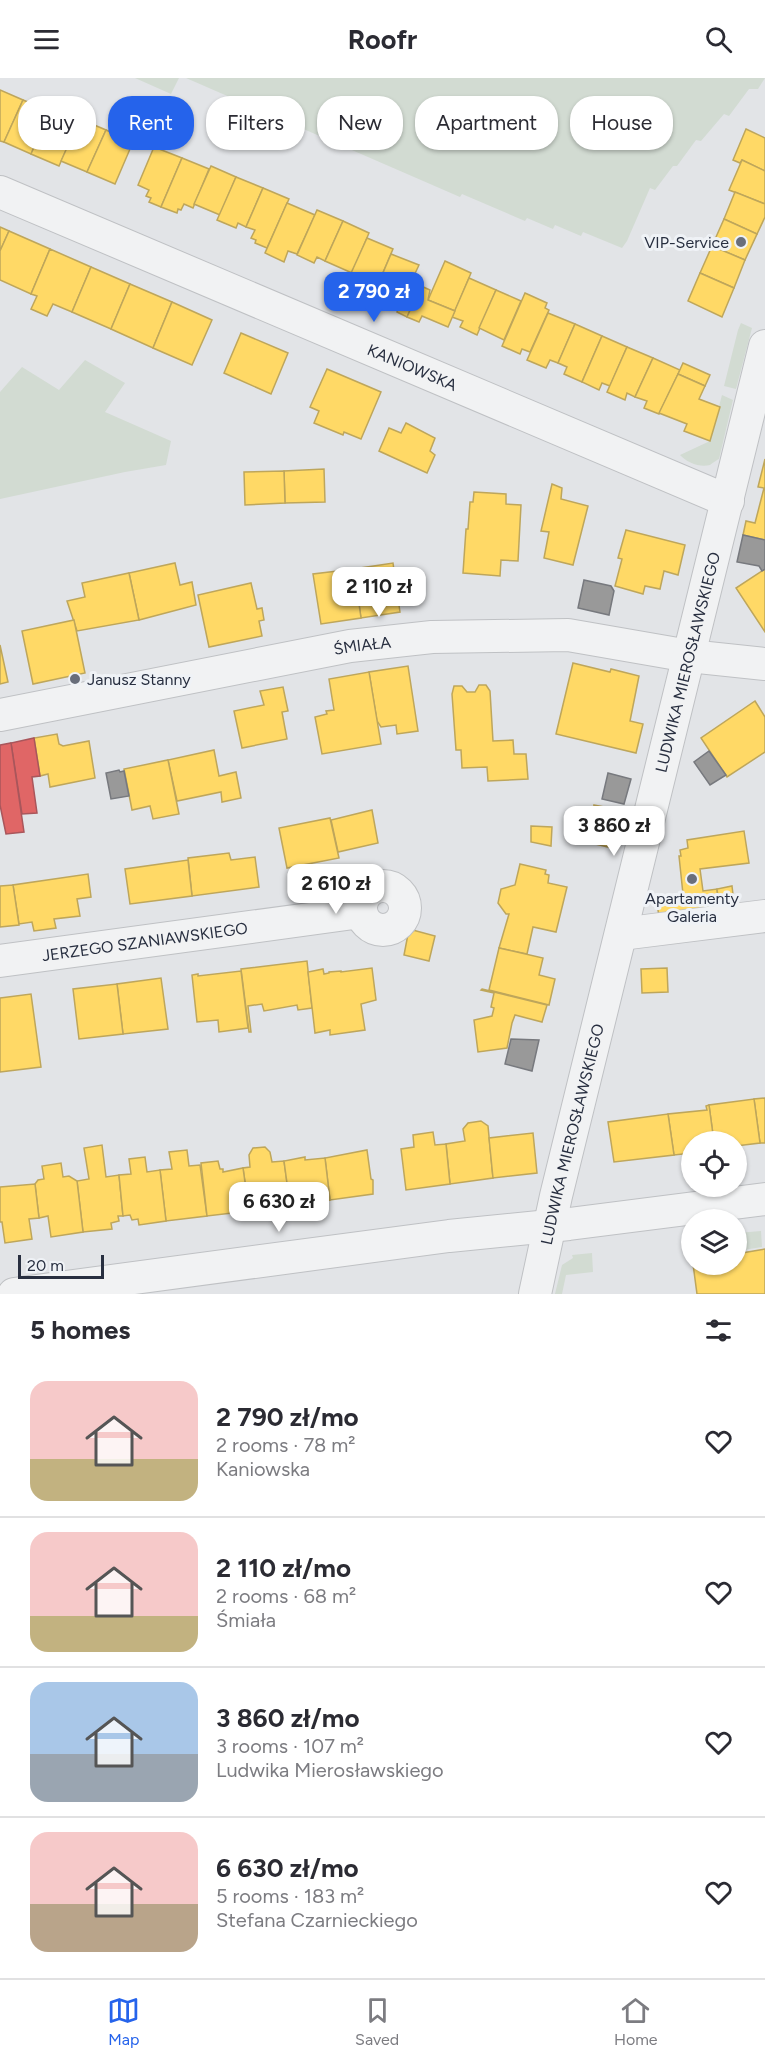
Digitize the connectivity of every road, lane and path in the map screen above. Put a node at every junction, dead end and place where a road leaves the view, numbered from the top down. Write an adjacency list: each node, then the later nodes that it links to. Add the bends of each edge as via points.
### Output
1 (0, 192): 3 (street, KANIOWSKA)
2 (765, 346): 3 (street, LUDWIKA MIEROSŁAWSKIEGO)
3 (728, 501): 4 (street, LUDWIKA MIEROSŁAWSKIEGO)
4 (689, 656): 5 (street, ŚMIAŁA); 6 (street, ŚMIAŁA, via 568,635 432,637 350,646); 9 (street, LUDWIKA MIEROSŁAWSKIEGO)
5 (765, 664)
6 (0, 715)
7 (361, 912): 10 (street, JERZEGO SZANIAWSKIEGO)
8 (765, 915): 9 (street)
9 (621, 934): 12 (street, LUDWIKA MIEROSŁAWSKIEGO)
10 (0, 961)
11 (765, 1199): 12 (street)
12 (550, 1225): 13 (street); 14 (street, LUDWIKA MIEROSŁAWSKIEGO)
13 (14, 1294)
14 (535, 1294)

